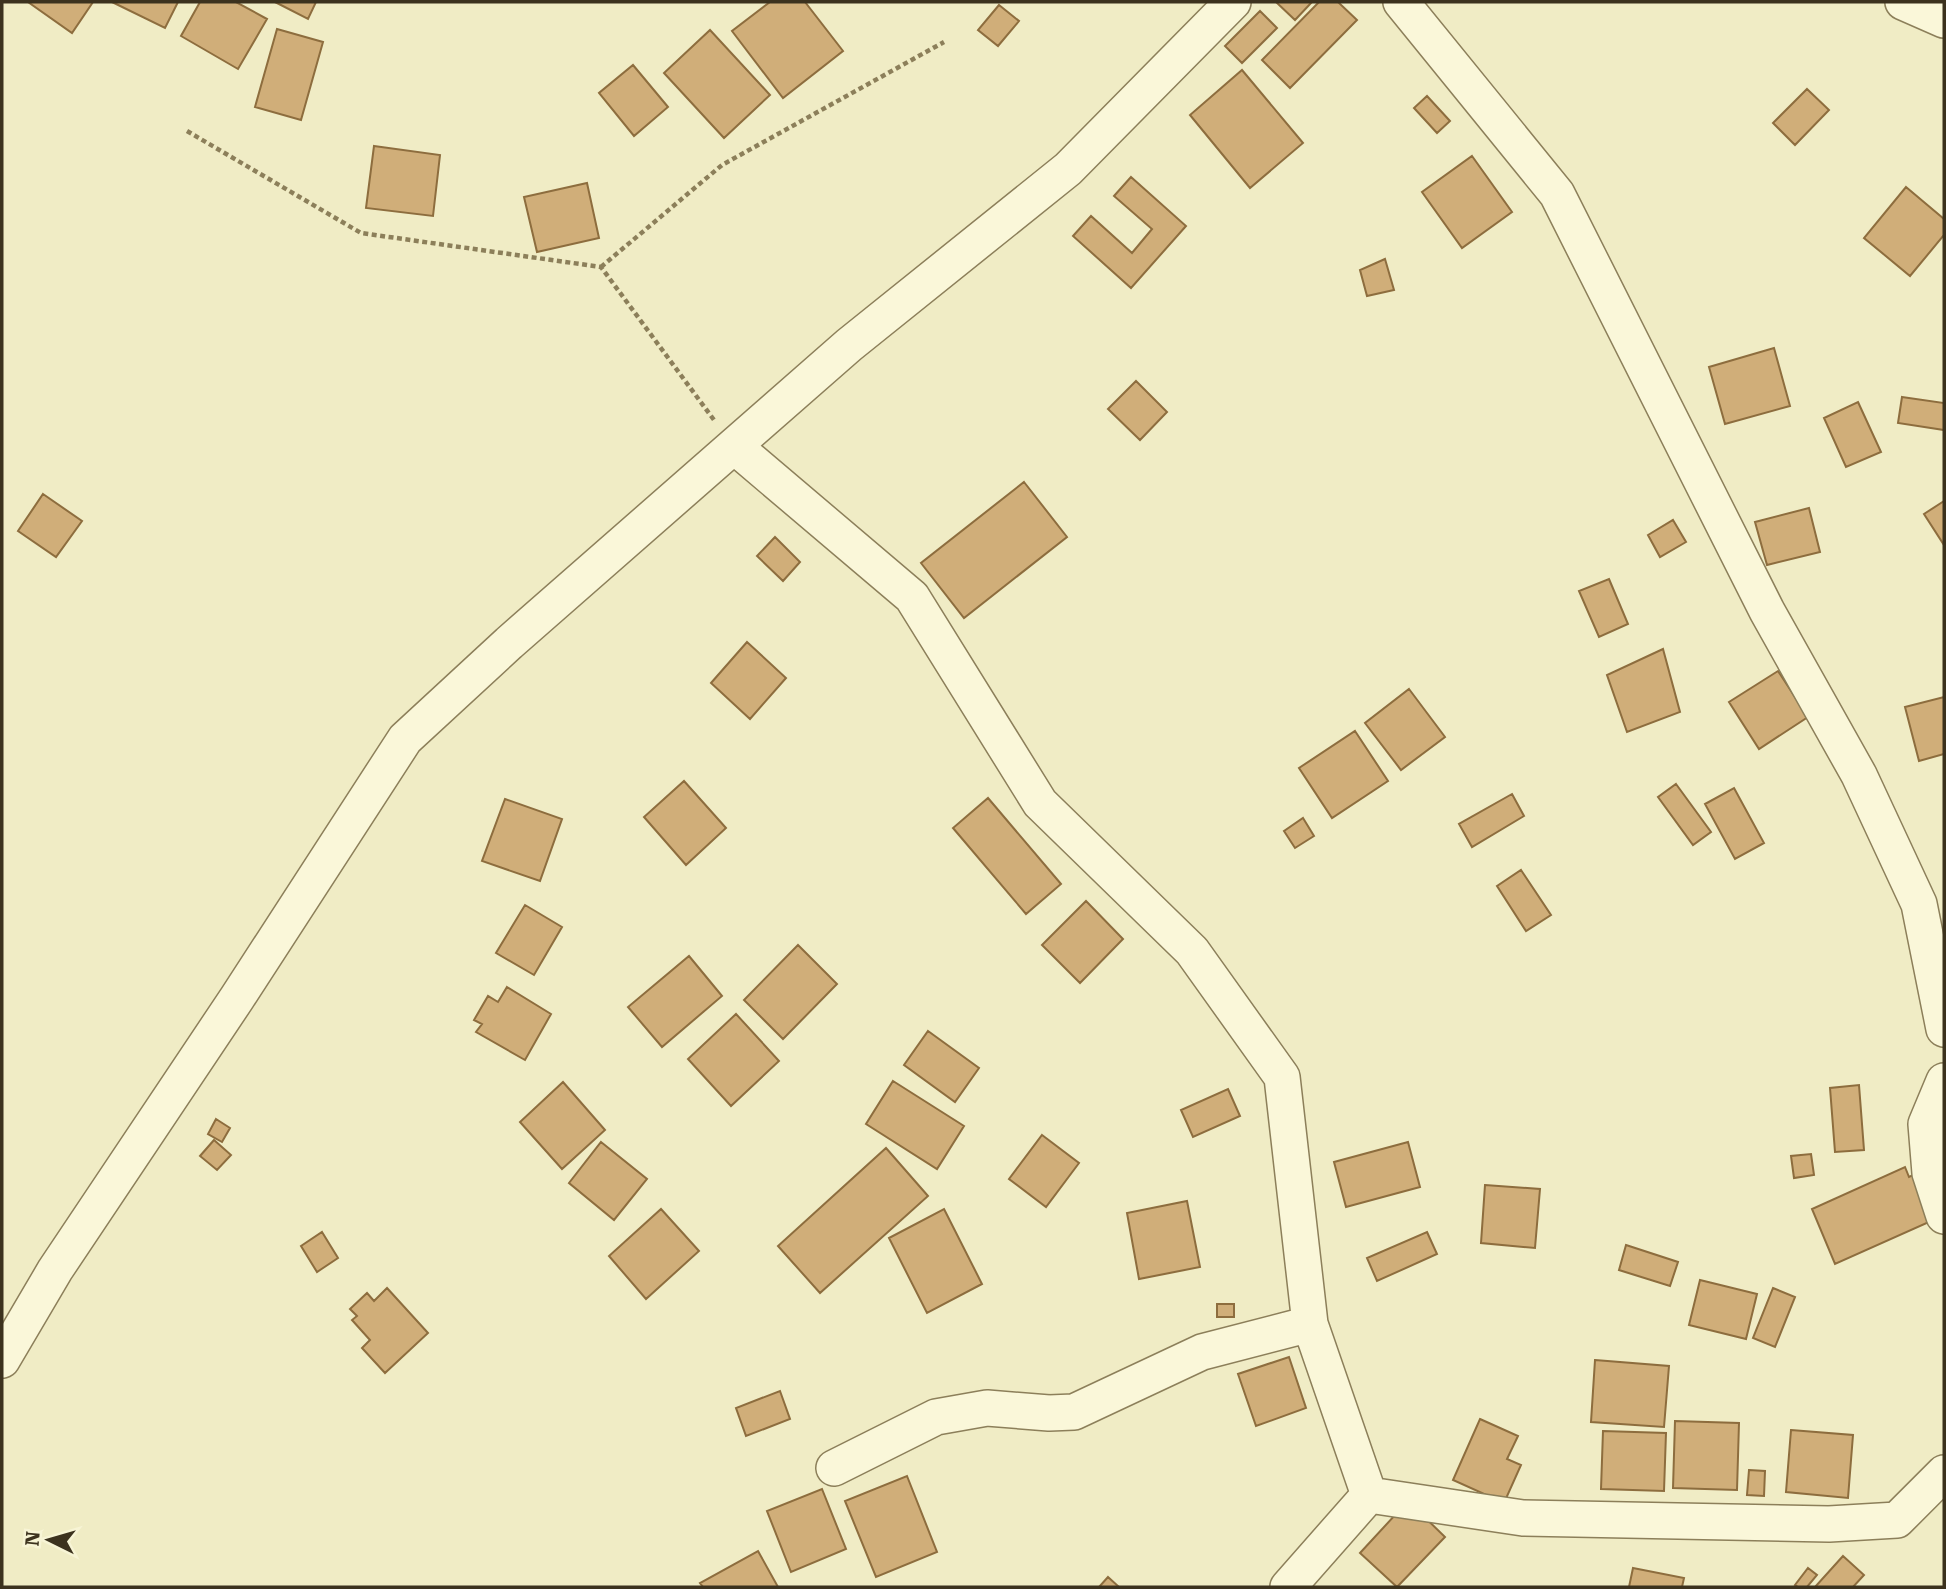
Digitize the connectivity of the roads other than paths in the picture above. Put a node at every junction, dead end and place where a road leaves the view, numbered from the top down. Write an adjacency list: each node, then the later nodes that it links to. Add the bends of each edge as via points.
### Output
1 (1233, 2): 5 (street, via 1068,169 849,345)
2 (1401, 2): 6 (street, via 1557,194 1767,611 1859,775 1919,904)
3 (1903, 2): 4 (street)
4 (1944, 20)
5 (734, 446): 9 (street, via 912,597 1040,803 1192,951 1282,1077); 10 (street, via 405,739 55,1270)
6 (1944, 1029)
7 (1944, 1081): 8 (street, via 1926,1124 1930,1173)
8 (1944, 1216)
9 (1310, 1325): 11 (street, via 1202,1352 1074,1412 987,1408 936,1417); 13 (street)
10 (2, 1360)
11 (834, 1468)
12 (1944, 1473): 13 (street, via 1897,1520 1829,1524 1523,1518)
13 (1369, 1495): 14 (street)
14 (1288, 1587)

